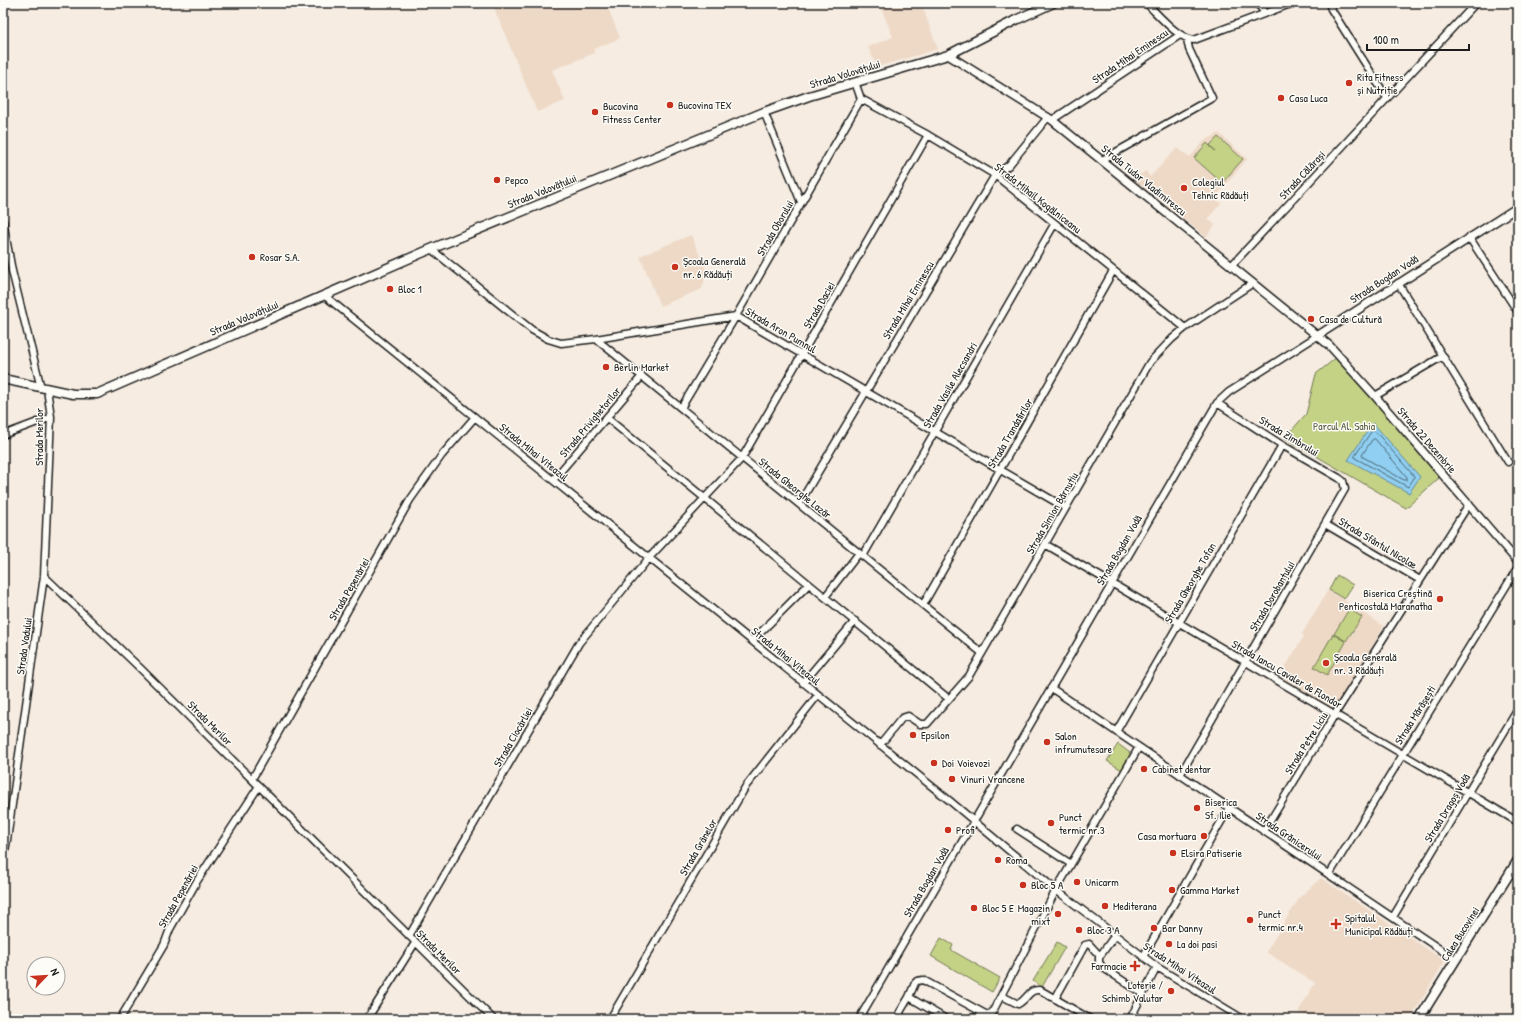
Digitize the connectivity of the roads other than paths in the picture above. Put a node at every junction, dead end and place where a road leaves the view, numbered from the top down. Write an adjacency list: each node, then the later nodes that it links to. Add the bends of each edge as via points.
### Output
1 (1053, 3): 10 (main road, Strada Volovățului)
2 (1146, 3): 8 (street)
3 (1257, 3): 7 (street)
4 (1293, 3): 7 (street)
5 (1329, 3): 12 (street)
6 (1476, 3): 12 (street)
7 (1265, 13): 9 (street, via 1198,39)
8 (1180, 35): 9 (street); 15 (street, Strada Mihai Eminescu)
9 (1188, 39): 17 (street, via 1189,49 1212,98)
10 (948, 55): 11 (main road, Strada Volovățului); 15 (street, Strada Tudor Vladimirescu)
11 (855, 82): 13 (street); 14 (main road, Strada Volovățului)
12 (1387, 98): 25 (street, Strada Călărași)
13 (861, 99): 16 (street, Strada Mihail Kogălniceanu); 19 (street, Strada Oborului)
14 (764, 112): 19 (street); 24 (main road, Strada Volovățului)
15 (1050, 118): 17 (street, Strada Tudor Vladimirescu); 18 (street, Strada Mihai Eminescu, via 1009,165)
16 (928, 135): 18 (street, Strada Mihail Kogălniceanu); 35 (street, Strada Daciei)
17 (1102, 160): 25 (street, Strada Tudor Vladimirescu)
18 (995, 175): 22 (street, Strada Mihail Kogălniceanu); 40 (street, Strada Mihai Eminescu)
19 (801, 202): 31 (street, Strada Oborului)
20 (1518, 207): 23 (street, Strada Bogdan Vodă)
21 (3, 221): 39 (street, Strada Merilor, via 12,271)
22 (1054, 223): 26 (street, Strada Mihail Kogălniceanu); 47 (street, Strada Vasile Alecsandri)
23 (1469, 237): 28 (street, Strada Bogdan Vodă); 30 (street)
24 (431, 249): 29 (main road, Strada Volovățului); 34 (street, Strada Aron Pumnul, via 532,330 548,339 561,343)
25 (1231, 266): 27 (street, Strada Tudor Vladimirescu)
26 (1114, 271): 32 (street, Strada Mihail Kogălniceanu); 52 (street, Strada Trandafirilor)
27 (1253, 283): 32 (street, Strada Simion Bărnuțiu); 33 (street, Strada Tudor Vladimirescu)
28 (1398, 283): 33 (street, Strada Bogdan Vodă); 36 (street)
29 (325, 296): 39 (main road, Strada Volovățului, via 97,394 73,394); 45 (street, Strada Mihai Viteazul)
30 (1518, 312)
31 (736, 316): 34 (street, Strada Aron Pumnul); 35 (street, Strada Aron Pumnul); 43 (street, Strada Oborului)
32 (1185, 328): 58 (street, Strada Simion Bărnuțiu, via 1150,362)
33 (1317, 336): 41 (street, Strada 22 Decembrie, via 1330,346); 42 (street, Strada Bogdan Vodă)
34 (596, 339): 37 (street, Strada Gheorghe Lazăr)
35 (802, 354): 40 (street, Strada Aron Pumnul); 50 (street, Strada Daciei)
36 (1443, 356): 41 (street); 51 (street)
37 (642, 376): 43 (street, Strada Gheorghe Lazăr); 46 (street, Strada Privighetorilor)
38 (3, 379): 39 (main road, Strada Volovățului)
39 (44, 388): 44 (street, Strada Merilor)
40 (865, 391): 47 (street, Strada Aron Pumnul); 56 (street, Strada Mihai Eminescu)
41 (1375, 396): 57 (street, Strada 22 Decembrie)
42 (1217, 402): 49 (street, Strada Zimbrului); 67 (street, Strada Bogdan Vodă)
43 (681, 408): 50 (street, Strada Gheorghe Lazăr)
44 (51, 417): 48 (street); 65 (street, Strada Merilor)
45 (475, 418): 53 (street, Strada Mihai Viteazul); 87 (street, Strada Pepenăriei, via 442,455 410,500)
46 (607, 418): 53 (street, Strada Privighetorilor); 55 (street)
47 (935, 432): 52 (street, Strada Aron Pumnul); 61 (street, Strada Vasile Alecsandri)
48 (3, 435)
49 (1282, 445): 54 (street, Strada Zimbrului, via 1339,478); 72 (street, Strada Gheorghe Tofan)
50 (742, 458): 55 (street, Strada Daciei); 56 (street, Strada Gheorghe Lazăr)
51 (1508, 462)
52 (1000, 470): 58 (street, Strada Aron Pumnul); 70 (street, Strada Trandafirilor)
53 (553, 480): 62 (street, Strada Mihai Viteazul)
54 (1345, 489): 59 (street, Strada Dorobanțului)
55 (704, 498): 62 (street, Strada Ciocârliei); 68 (street)
56 (799, 504): 61 (street, Strada Gheorghe Lazăr)
57 (1468, 504): 63 (street, Strada 22 Decembrie); 66 (street, Strada Petre Liciu)
58 (1066, 508): 60 (street, Strada Simion Bărnuțiu)
59 (1325, 524): 66 (street, Strada Sfântul Nicolae); 75 (street, Strada Dorobanțului)
60 (1045, 544): 67 (street, Strada Iancu Cavaler de Flondor); 74 (street, Strada Simion Bărnuțiu)
61 (861, 555): 69 (street, Strada Vasile Alecsandri); 70 (street, Strada Gheorghe Lazăr)
62 (649, 558): 73 (street, Strada Mihai Viteazul); 102 (street, Strada Ciocârliei, via 579,643)
63 (1518, 562)
64 (1518, 567): 85 (street, Strada Mărășești)
65 (44, 576): 87 (street, Strada Merilor); 96 (street, Strada Vadului)
66 (1420, 580): 81 (street, Strada Petre Liciu)
67 (1112, 583): 72 (street, Strada Iancu Cavaler de Flondor); 77 (street, Strada Bogdan Vodă)
68 (809, 584): 69 (street); 73 (street)
69 (826, 597): 71 (street)
70 (923, 605): 74 (street, Strada Gheorghe Lazăr)
71 (855, 621): 76 (street); 79 (street)
72 (1179, 623): 75 (street, Strada Iancu Cavaler de Flondor); 82 (street, Strada Gheorghe Tofan)
73 (752, 641): 76 (street, Strada Mihai Viteazul)
74 (982, 653): 79 (street, Strada Simion Bărnuțiu, via 969,676)
75 (1245, 661): 81 (street, Strada Iancu Cavaler de Flondor); 86 (street, Strada Dorobanțului)
76 (803, 683): 78 (street, Strada Mihai Viteazul)
77 (1051, 688): 82 (street, Strada Grănicerului); 91 (street, Strada Bogdan Vodă)
78 (818, 694): 83 (street, Strada Mihai Viteazul); 116 (street, Strada Grânelor, via 746,786)
79 (949, 699): 83 (street, Strada Simion Bărnuțiu, via 927,724 920,724 908,716 902,718)
80 (1518, 710): 89 (street, Strada Dragoș Vodă)
81 (1335, 714): 85 (street, Strada Iancu Cavaler de Flondor); 94 (street, Strada Petre Liciu)
82 (1116, 732): 84 (street, Strada Grănicerului)
83 (880, 745): 91 (street, Strada Mihai Viteazul)
84 (1139, 747): 86 (street, Strada Grănicerului); 97 (street)
85 (1403, 754): 89 (street, Strada Iancu Cavaler de Flondor); 98 (street, Strada Mărășești)
86 (1180, 774): 90 (street, Strada Grănicerului)
87 (252, 779): 88 (street, Strada Merilor)
88 (259, 786): 102 (street, Strada Merilor); 113 (street, Strada Pepenăriei, via 196,881 164,944)
89 (1468, 792): 92 (street, Strada Iancu Cavaler de Flondor); 100 (street, Strada Dragoș Vodă)
90 (1229, 808): 94 (street, Strada Grănicerului); 105 (street)
91 (974, 821): 99 (street, Strada Mihai Viteazul); 117 (street, Strada Bogdan Vodă)
92 (1518, 822)
93 (1017, 829): 97 (street)
94 (1264, 831): 98 (street, Strada Grănicerului)
95 (1518, 860): 106 (main road, Calea Bucovinei)
96 (3, 862)
97 (1071, 864): 99 (street)
98 (1329, 875): 100 (street, Strada Grănicerului)
99 (1056, 890): 101 (street, Strada Mihai Viteazul); 109 (street)
100 (1392, 917): 106 (street, Strada Grănicerului)
101 (1115, 935): 104 (street); 105 (street, Strada Mihai Viteazul)
102 (409, 936): 103 (street, Strada Merilor)
103 (415, 943): 114 (street); 115 (street, Strada Merilor)
104 (1100, 956): 108 (street, via 1102,967); 111 (street, via 1089,944 1085,945)
105 (1143, 957): 107 (street, Strada Mihai Viteazul)
106 (1456, 960): 124 (main road, Calea Bucovinei)
107 (1157, 967): 108 (street); 123 (street, Strada Mihai Viteazul)
108 (1143, 994): 122 (street)
109 (1002, 996): 111 (street, via 1018,1004 1035,989); 112 (street, via 992,1013)
110 (909, 997): 112 (street, via 915,983 923,980); 118 (street, via 900,1012); 119 (street)
111 (1055, 999): 121 (street)
112 (987, 1016): 120 (street)
113 (120, 1019)
114 (367, 1019)
115 (493, 1019)
116 (610, 1019)
117 (859, 1019)
118 (901, 1019)
119 (946, 1019)
120 (969, 1019)
121 (1090, 1019)
122 (1130, 1019)
123 (1243, 1019)
124 (1419, 1019)

